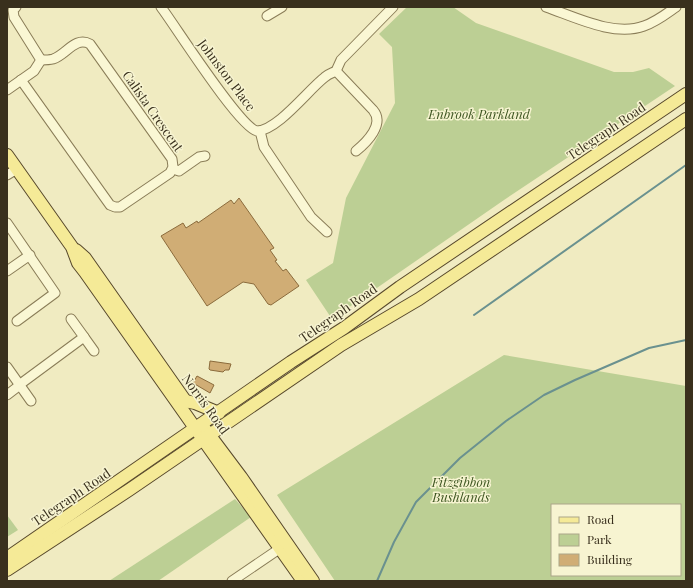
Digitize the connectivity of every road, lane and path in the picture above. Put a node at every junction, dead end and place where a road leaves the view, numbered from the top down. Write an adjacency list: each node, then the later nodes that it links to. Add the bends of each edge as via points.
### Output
1 (161, 7): 14 (street, Johnston Place, via 235,112 252,129)
2 (282, 7): 7 (street)
3 (393, 7): 9 (street, via 341,60)
4 (546, 7): 5 (street, via 608,28 623,30 649,24)
5 (676, 7)
6 (12, 12): 8 (street)
7 (267, 16)
8 (40, 60): 10 (street, via 37,68); 18 (street, Calista Crescent, via 54,59 78,43 90,44 170,156)
9 (336, 71): 14 (street, via 325,76 285,115); 15 (street, via 377,117 377,123 368,140)
10 (21, 80): 11 (street); 18 (street, Calista Crescent, via 110,205 120,207 168,175)
11 (7, 90)
12 (686, 94): 22 (main road, Telegraph Road)
13 (686, 119): 25 (main road, Telegraph Road)
14 (260, 131): 21 (street, via 264,147 311,217)
15 (356, 151)
16 (7, 155): 19 (main road, Norris Road)
17 (205, 156): 18 (street, via 199,157 179,171)
18 (172, 169)
19 (12, 172): 23 (main road, Norris Road)
20 (7, 223): 26 (street)
21 (327, 232)
22 (473, 238): 24 (main road, Telegraph Road); 25 (main road, via 476,248)
23 (72, 247): 37 (main road, Norris Road, via 85,258); 39 (main road, Norris Road, via 78,263)
24 (457, 249): 27 (main road, via 469,254); 38 (main road, Telegraph Road)
25 (489, 252): 27 (main road, Telegraph Road)
26 (30, 255): 28 (street); 30 (street, via 55,293)
27 (473, 263): 40 (main road, Telegraph Road, via 406,307 341,344)
28 (7, 271)
29 (71, 319): 31 (street)
30 (17, 321)
31 (84, 337): 32 (street); 34 (street)
32 (94, 351)
33 (7, 367): 34 (street)
34 (20, 385): 35 (street); 36 (street)
35 (7, 395)
36 (31, 401)
37 (185, 401): 38 (main road); 39 (main road, Norris Road)
38 (219, 413): 39 (main road, Telegraph Road)
39 (198, 427): 40 (main road, Norris Road); 42 (main road, Telegraph Road)
40 (206, 437): 41 (main road, Norris Road); 43 (main road, Telegraph Road)
41 (284, 546): 44 (street); 45 (main road, Norris Road); 46 (main road, Norris Road)
42 (7, 558)
43 (7, 570)
44 (232, 581)
45 (303, 581)
46 (313, 581)

